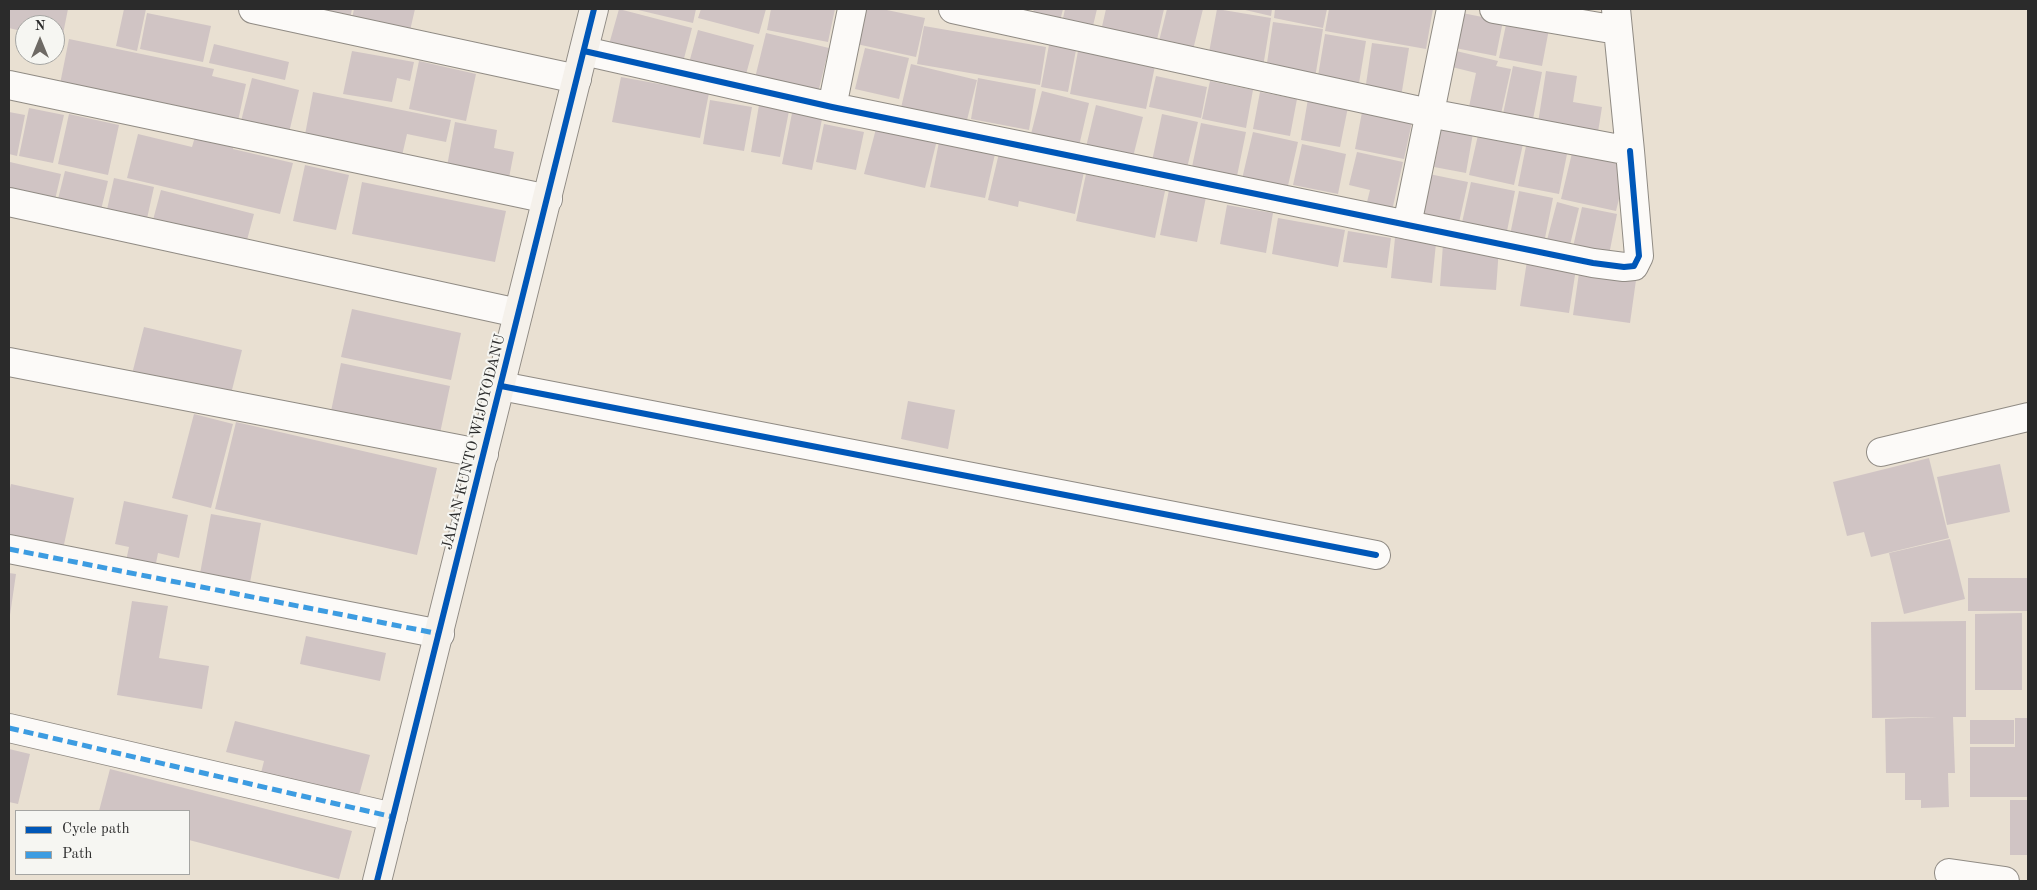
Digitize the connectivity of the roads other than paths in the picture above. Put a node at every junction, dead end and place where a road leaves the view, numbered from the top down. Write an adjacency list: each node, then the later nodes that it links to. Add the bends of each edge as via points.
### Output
1 (253, 9): 9 (street)
2 (594, 9): 8 (street, JALAN KUNTO WIJOYODANU)
3 (852, 9): 11 (street)
4 (953, 9): 12 (street)
5 (1452, 9): 12 (street)
6 (1494, 9): 7 (street)
7 (1617, 19): 13 (street)
8 (584, 51): 9 (street, JALAN KUNTO WIJOYODANU); 11 (street)
9 (577, 79): 14 (street, JALAN KUNTO WIJOYODANU)
10 (9, 85): 14 (street)
11 (832, 106): 16 (street)
12 (1430, 113): 13 (street); 16 (street)
13 (1630, 151): 16 (street, via 1639,256 1637,263 1630,267 1593,263)
14 (548, 199): 17 (street, JALAN KUNTO WIJOYODANU)
15 (9, 202): 17 (street)
16 (1407, 225)
17 (518, 313): 19 (street, JALAN KUNTO WIJOYODANU)
18 (9, 362): 22 (street)
19 (501, 386): 22 (street, JALAN KUNTO WIJOYODANU); 24 (street)
20 (2028, 417): 21 (street)
21 (1881, 452)
22 (484, 454): 25 (street, JALAN KUNTO WIJOYODANU)
23 (9, 549): 25 (street)
24 (1376, 555)
25 (440, 634): 27 (street, JALAN KUNTO WIJOYODANU)
26 (9, 728): 27 (street)
27 (393, 817): 29 (street, JALAN KUNTO WIJOYODANU)
28 (1949, 873): 30 (street)
29 (377, 881)
30 (2005, 881)

